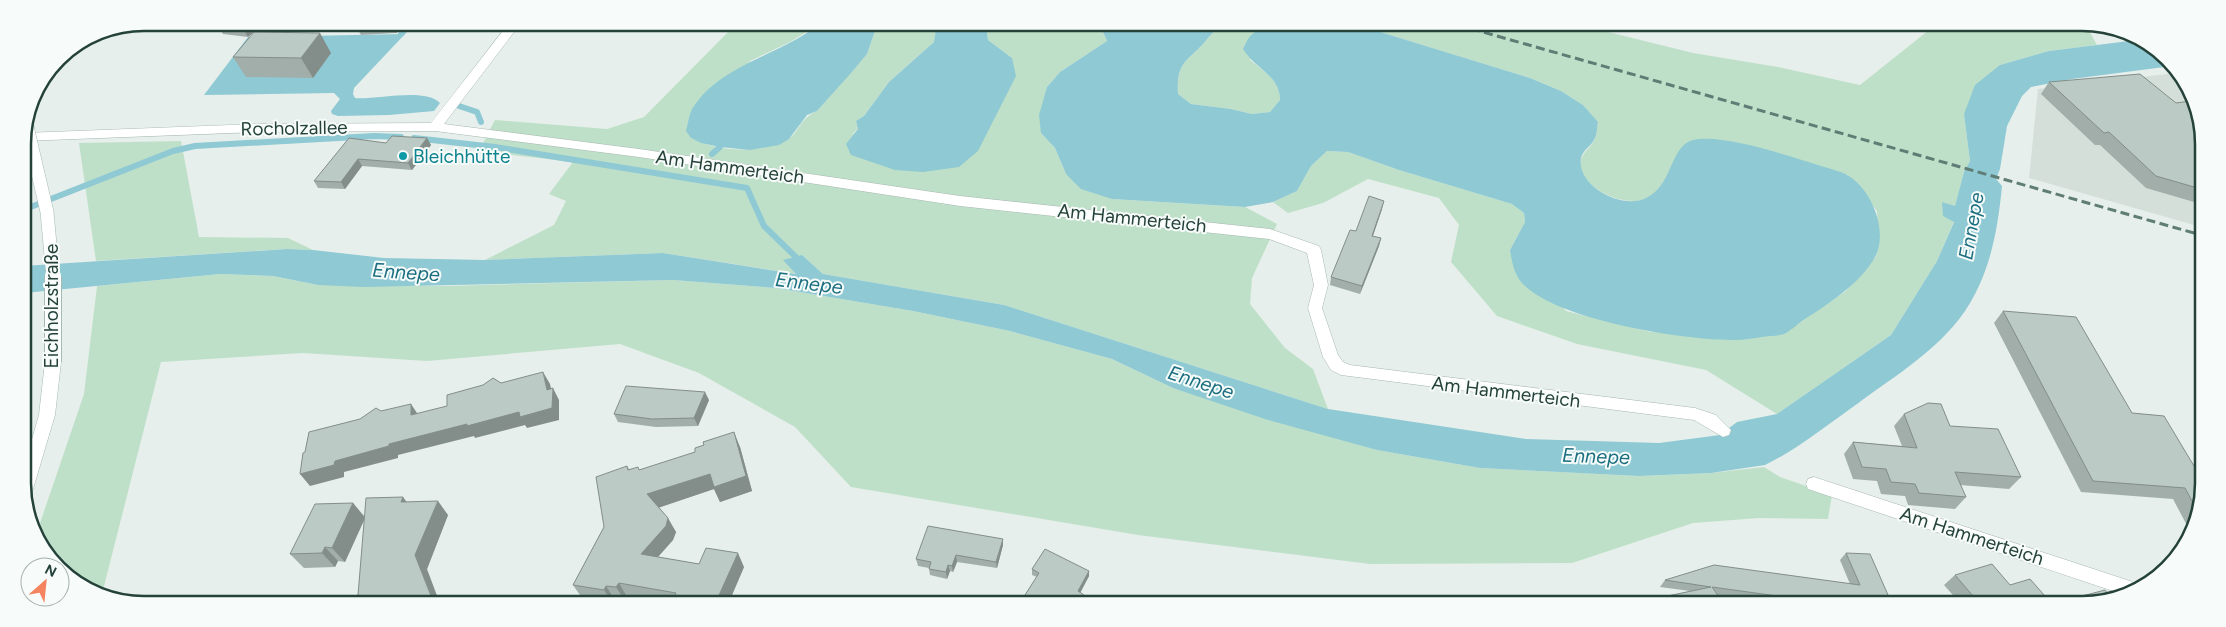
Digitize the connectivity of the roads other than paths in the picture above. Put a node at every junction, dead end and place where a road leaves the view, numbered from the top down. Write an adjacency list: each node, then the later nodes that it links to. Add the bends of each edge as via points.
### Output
1 (509, 31): 2 (street)
2 (435, 127): 3 (street, Rocholzallee, via 259,128); 5 (street, Am Hammerteich, via 960,200 1270,234 1314,250 1321,285 1315,308 1331,357 1347,371 1695,414)
3 (31, 137)
4 (31, 138): 6 (street, Eichholzstraße, bridge, via 40,167 51,234 55,292 53,362 47,415)
5 (1723, 430)
6 (31, 469)
7 (1814, 484): 8 (street, Am Hammerteich)
8 (2125, 587)

